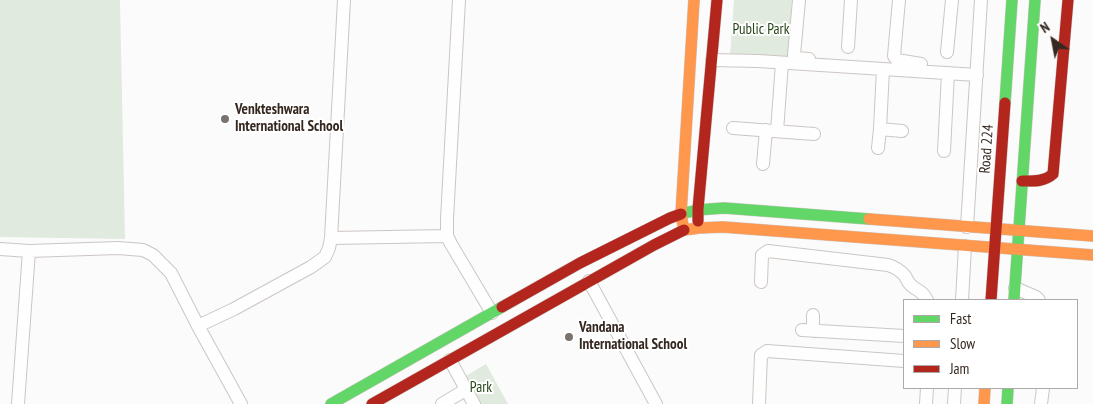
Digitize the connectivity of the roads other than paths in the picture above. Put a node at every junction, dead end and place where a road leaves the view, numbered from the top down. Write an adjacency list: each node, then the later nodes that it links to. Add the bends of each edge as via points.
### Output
1 (344, 0): 40 (street)
2 (459, 0): 38 (street)
3 (694, 0): 32 (street)
4 (717, 0): 15 (street)
5 (799, 0): 16 (street, via 794,55 799,59)
6 (852, 0): 13 (street)
7 (899, 0): 18 (street, via 895,58)
8 (952, 0): 14 (street)
9 (981, 0): 21 (street)
10 (1012, 0): 35 (street, Road 224)
11 (1035, 0): 30 (street)
12 (1068, 0): 30 (street, via 1053,174 1046,180)
13 (848, 47)
14 (947, 52)
15 (712, 60): 17 (street); 31 (street)
16 (824, 60)
17 (782, 63): 19 (street); 24 (street)
18 (934, 66)
19 (883, 69): 20 (street); 23 (street)
20 (948, 73): 21 (street); 28 (street)
21 (977, 75): 33 (street)
22 (733, 128): 24 (street)
23 (880, 129): 25 (street); 27 (street)
24 (772, 131): 26 (street); 29 (street)
25 (902, 131)
26 (814, 134)
27 (878, 148)
28 (944, 151)
29 (763, 164)
30 (1022, 181): 37 (street)
31 (698, 209): 32 (street); 33 (street, via 724,208); 34 (street)
32 (681, 214): 36 (street); 54 (street, via 580,263)
33 (967, 227): 35 (street)
34 (699, 228): 36 (street); 41 (street, via 723,227)
35 (996, 229): 37 (street); 42 (street, Road 224)
36 (684, 230): 47 (street)
37 (1019, 231): 39 (street); 44 (street)
38 (447, 236): 40 (street); 54 (street)
39 (1093, 236)
40 (331, 238): 56 (street, via 324,257 311,267)
41 (965, 246): 42 (street); 51 (street)
42 (995, 248): 44 (street); 52 (street, Road 224)
43 (0, 249): 45 (street)
44 (1018, 250): 46 (street); 49 (street)
45 (29, 251): 56 (street, via 143,250 154,255 171,273); 66 (street)
46 (1093, 255)
47 (589, 281): 58 (street); 72 (street)
48 (761, 282): 50 (street, via 762,255 768,251 888,265 903,274)
49 (1014, 294): 53 (street)
50 (926, 299)
51 (962, 299)
52 (991, 299)
53 (1038, 299)
54 (492, 313): 68 (street)
55 (813, 315): 57 (street, via 807,331)
56 (198, 326): 67 (street)
57 (903, 336)
58 (450, 360): 60 (street); 69 (street)
59 (903, 361): 73 (street, via 767,351 760,356)
60 (466, 389): 70 (street); 71 (street)
61 (927, 389): 74 (street)
62 (955, 389): 75 (street)
63 (985, 389): 76 (street)
64 (1008, 389): 77 (street)
65 (1043, 389): 78 (street)
66 (18, 404)
67 (241, 404)
68 (331, 404)
69 (372, 404)
70 (442, 404)
71 (474, 404)
72 (656, 404)
73 (758, 404)
74 (926, 404)
75 (954, 404)
76 (984, 404)
77 (1007, 404)
78 (1042, 404)

